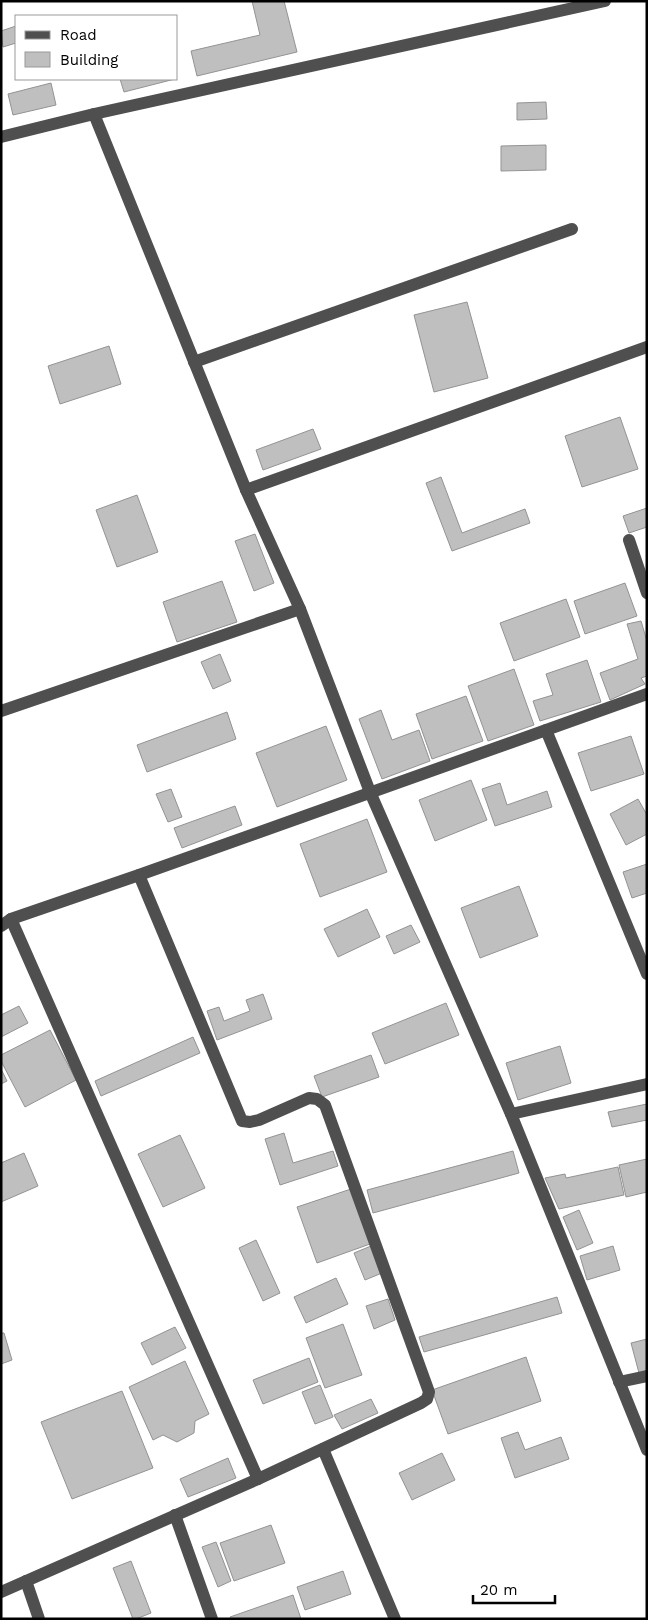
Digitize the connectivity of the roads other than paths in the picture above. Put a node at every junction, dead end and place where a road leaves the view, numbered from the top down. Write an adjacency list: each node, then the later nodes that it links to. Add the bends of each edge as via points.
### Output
1 (605, 1): 2 (street)
2 (94, 114): 3 (street); 6 (street)
3 (1, 137)
4 (572, 229): 6 (street)
5 (647, 347): 7 (street)
6 (194, 362): 7 (street)
7 (246, 490): 10 (street)
8 (629, 540): 9 (street)
9 (647, 592)
10 (300, 609): 12 (street); 14 (street)
11 (647, 694): 13 (street)
12 (1, 711)
13 (546, 730): 14 (street); 17 (street)
14 (370, 792): 15 (street); 19 (street)
15 (139, 875): 16 (street); 22 (street, via 242,1121 259,1120 309,1098 325,1105 429,1392 421,1403)
16 (6, 923): 24 (street)
17 (647, 974)
18 (647, 1084): 19 (street)
19 (511, 1114): 21 (street)
20 (647, 1376): 21 (street)
21 (618, 1382): 23 (street)
22 (323, 1449): 24 (street); 30 (street)
23 (647, 1450)
24 (258, 1479): 25 (street)
25 (176, 1515): 26 (street); 29 (street)
26 (26, 1581): 27 (street); 28 (street)
27 (1, 1592)
28 (39, 1619)
29 (212, 1619)
30 (395, 1619)

